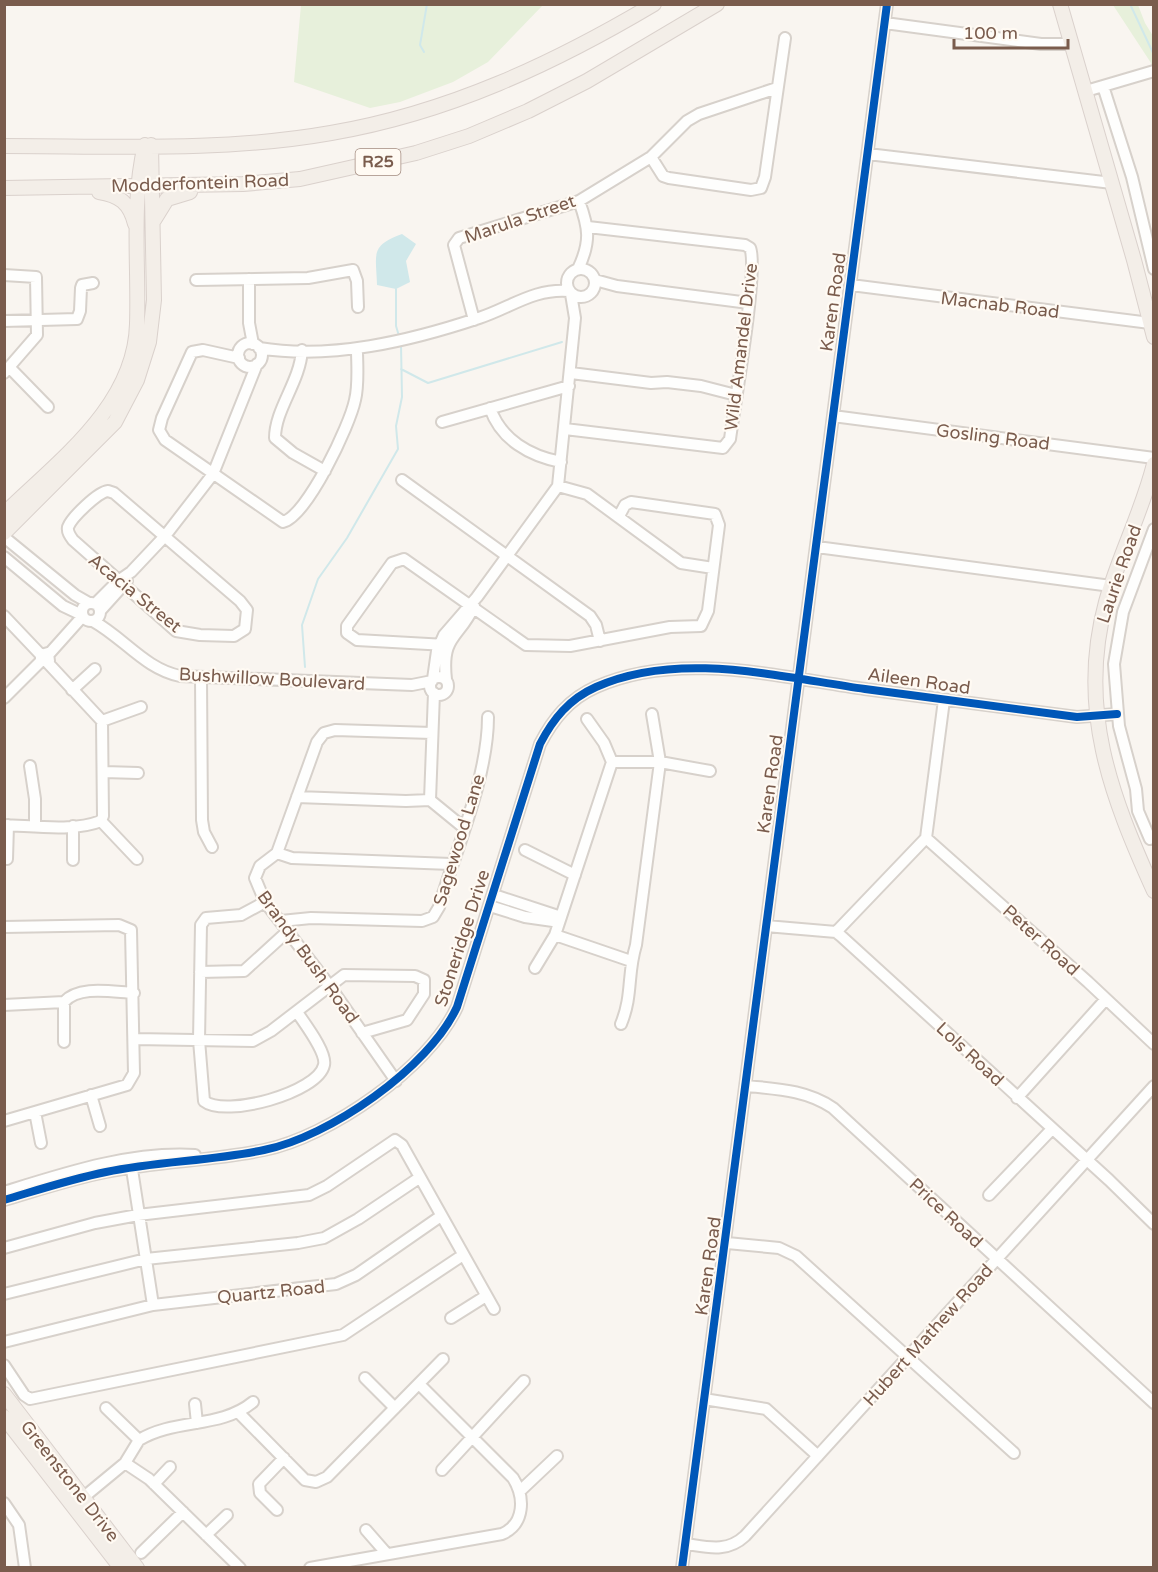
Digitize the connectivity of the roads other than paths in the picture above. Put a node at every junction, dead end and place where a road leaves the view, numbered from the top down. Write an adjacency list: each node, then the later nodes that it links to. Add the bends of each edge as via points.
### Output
1 (654, 4): 13 (main road, R25, via 567,54 505,83 387,122 282,140)
2 (717, 4): 17 (main road, Modderfontein Road / R25, via 587,81 470,136 354,168)
3 (887, 4): 5 (street, Karen Road)
4 (1060, 4): 7 (main road)
5 (885, 23): 7 (street, via 1041,44); 14 (street, Karen Road)
6 (785, 38): 10 (street)
7 (1072, 44): 11 (main road)
8 (1150, 73): 9 (street)
9 (1103, 86): 11 (street); 25 (street, via 1132,177)
10 (777, 88): 15 (street, Marula Street, via 699,114); 15 (street, via 761,188 751,190 669,178 663,176)
11 (1086, 91): 16 (main road)
12 (4, 146): 13 (main road, R25)
13 (148, 146): 18 (main road)
14 (868, 154): 16 (street); 35 (street, Karen Road)
15 (651, 158): 20 (street, Marula Street)
16 (1112, 183): 26 (main road)
17 (243, 184): 18 (main road, Modderfontein Road / R25); 21 (main road, via 173,195 162,204)
18 (145, 186): 19 (main road, Modderfontein Road / R25); 21 (main road); 23 (main road)
19 (4, 188): 23 (main road, via 92,191 117,196 131,211)
20 (579, 201): 22 (street); 43 (street, Marula Street, via 455,242)
21 (153, 223): 69 (main road, via 153,320 144,360 127,401 115,422)
22 (588, 227): 24 (street); 39 (street, Wild Amandel Drive, via 745,245 753,260)
23 (138, 240): 66 (main road, via 137,326 133,353 117,393 89,431)
24 (585, 254): 27 (street); 33 (street)
25 (1151, 256): 26 (street); 28 (street)
26 (1134, 260): 45 (main road)
27 (578, 269): 30 (street); 33 (street)
28 (1154, 269)
29 (4, 275): 42 (street, via 36,277)
30 (568, 278): 36 (street); 37 (street)
31 (249, 279): 32 (street); 40 (street, via 308,278 354,270); 49 (street)
32 (196, 280)
33 (593, 280): 38 (street); 39 (street)
34 (93, 283): 42 (street, via 81,288 77,319)
35 (851, 285): 45 (street, Macnab Road); 56 (street, Karen Road)
36 (551, 289): 37 (street); 43 (street)
37 (570, 292): 38 (street); 41 (street)
38 (584, 297): 41 (street)
39 (748, 303): 53 (street, Wild Amandel Drive)
40 (358, 307)
41 (575, 318): 51 (street)
42 (38, 320): 44 (street); 50 (street, via 35,341)
43 (474, 320): 47 (street)
44 (4, 321)
45 (1150, 322): 46 (main road)
46 (1154, 337)
47 (357, 349): 48 (street); 62 (street, via 355,403)
48 (302, 350): 49 (street); 62 (street, via 301,367 275,438)
49 (250, 354): 63 (street, via 245,386); 63 (street, via 192,352 159,424 165,440)
50 (7, 370): 54 (street)
51 (571, 373): 52 (street); 53 (street, via 701,386)
52 (569, 386): 55 (street); 58 (street)
53 (736, 395): 58 (street, Wild Amandel Drive, via 730,439 723,448)
54 (48, 407)
55 (490, 408): 57 (street); 60 (street, via 497,426 524,449 534,456)
56 (833, 416): 59 (street, Gosling Road); 72 (street, Karen Road)
57 (442, 422)
58 (565, 429): 60 (street)
59 (1154, 458)
60 (561, 462): 65 (street)
61 (1154, 464): 77 (main road, Laurie Road, via 1140,513)
62 (325, 471): 63 (street, via 295,516 283,522)
63 (213, 474): 70 (street)
64 (402, 480): 73 (street)
65 (558, 486): 67 (street, via 587,494); 73 (street)
66 (4, 514)
67 (618, 516): 75 (street, via 681,563); 75 (street, via 631,502 715,514 719,525)
68 (1154, 529): 97 (street, via 1119,625 1114,664)
69 (4, 533)
70 (165, 536): 76 (street); 76 (street, Acacia Street, via 114,493 102,492 69,525 69,535); 76 (street, Acacia Street, via 245,606 245,628 234,636 184,634)
71 (4, 537): 80 (street, Bushwillow Boulevard)
72 (817, 547): 77 (street); 90 (street, Karen Road)
73 (507, 556): 79 (street); 83 (street, via 590,616)
74 (4, 558): 78 (street, Bushwillow Boulevard)
75 (713, 568): 83 (street, via 706,618 701,626 670,627)
76 (121, 584): 80 (street)
77 (1111, 586): 99 (main road, Laurie Road, via 1098,638)
78 (63, 606): 80 (street, Bushwillow Boulevard); 82 (street)
79 (470, 607): 83 (street, via 526,645 570,646); 84 (street); 84 (street, via 400,559 392,563 347,626 347,633 357,640)
80 (92, 613): 82 (street); 88 (street, Bushwillow Boulevard, via 164,673)
81 (4, 616): 85 (street)
82 (68, 633): 85 (street)
83 (600, 641)
84 (443, 644): 89 (street); 91 (street)
85 (45, 658): 92 (street); 93 (street)
86 (94, 669): 92 (street)
87 (738, 672): 90 (street, Aileen Road); 127 (street, Stoneridge Drive, via 691,669 641,674 596,687 563,709 540,744)
88 (201, 677): 91 (street, Bushwillow Boulevard); 118 (street, via 202,820)
89 (446, 679): 91 (street, Bushwillow Boulevard, via 438,677); 91 (street, via 448,688)
90 (800, 680): 94 (street, Aileen Road); 131 (street, Karen Road)
91 (434, 688): 102 (street)
92 (72, 690): 101 (street)
93 (4, 698)
94 (944, 700): 99 (street, Aileen Road); 116 (street)
95 (141, 706): 101 (street)
96 (652, 714): 104 (street)
97 (1117, 714): 99 (street, Aileen Road); 117 (street, via 1136,789 1137,811)
98 (488, 717): 115 (street, Sagewood Lane, via 481,770)
99 (1096, 717): 126 (main road, Laurie Road, via 1110,783)
100 (587, 719): 103 (street)
101 (102, 721): 107 (street)
102 (432, 733): 109 (street, Brandy Bush Road, via 328,731 317,742); 110 (street)
103 (612, 762): 104 (street); 125 (street)
104 (660, 762): 106 (street); 136 (street)
105 (30, 766): 113 (street)
106 (710, 771)
107 (104, 772): 108 (street); 111 (street)
108 (138, 773)
109 (297, 797): 110 (street); 120 (street, Brandy Bush Road)
110 (430, 800): 115 (street)
111 (101, 821): 114 (street); 122 (street)
112 (6, 825): 113 (street); 121 (street)
113 (35, 825): 114 (street)
114 (73, 826): 123 (street)
115 (463, 827): 124 (street, Sagewood Lane)
116 (926, 838): 134 (street); 141 (street, Peter Road)
117 (1150, 839)
118 (212, 848)
119 (525, 850): 125 (street)
120 (277, 853): 124 (street, via 292,858); 128 (street, Brandy Bush Road, via 256,874 257,887)
121 (7, 859)
122 (137, 859)
123 (73, 860)
124 (451, 864): 130 (street, Sagewood Lane, via 437,911 428,920)
125 (575, 875): 129 (street)
126 (1152, 882)
127 (492, 901): 129 (street, via 525,917); 151 (street, Stoneridge Drive, via 454,1014 435,1044)
128 (265, 902): 130 (street, Brandy Bush Road); 138 (street, via 245,914 212,916 203,921 199,930)
129 (560, 920): 135 (street)
130 (281, 921): 133 (street, Brandy Bush Road)
131 (766, 926): 134 (street); 152 (street, Karen Road)
132 (4, 927): 140 (street, via 127,926 132,936)
133 (288, 931): 138 (street, via 244,971); 139 (street, Brandy Bush Road)
134 (836, 932): 155 (street, Lols Road)
135 (555, 935): 136 (street); 137 (street)
136 (631, 961): 145 (street, via 630,999)
137 (535, 969)
138 (200, 972): 148 (street)
139 (329, 985): 144 (street); 146 (street, Brandy Bush Road); 146 (street, via 347,974 415,976 424,980 426,991 409,1017)
140 (134, 993): 142 (street, via 79,992); 147 (street)
141 (1106, 999): 150 (street, Peter Road); 155 (street)
142 (64, 1002): 143 (street); 149 (street)
143 (4, 1005)
144 (297, 1012): 148 (street, via 253,1041); 148 (street, via 321,1051 324,1065 314,1078 275,1099 220,1108 207,1104 202,1096)
145 (621, 1024)
146 (365, 1037): 151 (street, Brandy Bush Road)
147 (135, 1040): 148 (street); 154 (street, via 131,1081)
148 (199, 1040)
149 (64, 1042)
150 (1154, 1044)
151 (396, 1081): 162 (street, Stoneridge Drive, via 300,1139 222,1157 181,1155)
152 (747, 1086): 170 (street, Karen Road); 174 (street, Price Road, via 803,1093 824,1102)
153 (1154, 1086): 161 (street, Hubert Mathew Road)
154 (91, 1095): 156 (street); 158 (street)
155 (1017, 1098): 159 (street, Lols Road)
156 (35, 1112): 157 (street); 160 (street)
157 (4, 1121)
158 (100, 1126)
159 (1052, 1129): 161 (street, Lols Road); 165 (street)
160 (41, 1143)
161 (1086, 1161): 169 (street, Lols Road); 174 (street, Hubert Mathew Road)
162 (131, 1164): 164 (street, Stoneridge Drive, via 59,1175); 166 (street, Stoneridge Drive); 167 (street)
163 (420, 1178): 167 (street, via 400,1142 390,1142 309,1195); 168 (street); 173 (street, via 324,1238)
164 (4, 1192)
165 (989, 1195)
166 (4, 1200)
167 (138, 1215): 171 (street); 173 (street)
168 (441, 1216): 172 (street); 177 (street, Quartz Road, via 356,1275 336,1284)
169 (1154, 1224)
170 (727, 1243): 181 (street, via 779,1248 796,1256); 188 (street, Karen Road)
171 (4, 1248)
172 (463, 1255): 176 (street); 183 (street, via 343,1335 30,1399)
173 (146, 1259): 175 (street); 177 (street)
174 (997, 1259): 181 (street, Hubert Mathew Road); 190 (street, Price Road)
175 (4, 1294)
176 (486, 1296): 178 (street); 179 (street)
177 (153, 1305): 180 (street, Quartz Road)
178 (494, 1310)
179 (451, 1318)
180 (4, 1342)
181 (907, 1357): 199 (street); 201 (street, Hubert Mathew Road)
182 (443, 1359): 186 (street)
183 (4, 1365)
184 (364, 1378): 193 (street)
185 (524, 1381): 197 (street)
186 (419, 1384): 193 (street); 197 (street)
187 (4, 1394): 208 (main road, Greenstone Drive)
188 (705, 1399): 201 (street, via 766,1409); 215 (street, Karen Road)
189 (253, 1402): 194 (street)
190 (1154, 1403)
191 (195, 1404): 196 (street)
192 (106, 1408): 198 (street)
193 (395, 1408): 202 (street, via 323,1480 305,1480)
194 (239, 1413): 196 (street); 202 (street)
195 (4, 1418): 208 (main road, Greenstone Drive)
196 (197, 1423): 198 (street, via 158,1430)
197 (472, 1436): 205 (street); 207 (street, via 513,1478)
198 (139, 1440): 203 (street)
199 (1014, 1453)
200 (557, 1456): 207 (street)
201 (818, 1456): 215 (street, Hubert Mathew Road, via 739,1542 723,1547)
202 (284, 1458): 210 (street, via 259,1484 260,1493)
203 (125, 1463): 206 (street); 208 (street)
204 (170, 1467): 206 (street)
205 (442, 1470)
206 (154, 1484): 211 (street)
207 (520, 1491): 217 (street, via 520,1513 509,1531)
208 (78, 1502): 219 (main road, Greenstone Drive); 220 (main road, Greenstone Drive)
209 (4, 1503): 218 (street, via 19,1525)
210 (277, 1510)
211 (183, 1512): 214 (street); 216 (street)
212 (227, 1515): 214 (street)
213 (366, 1530): 217 (street)
214 (206, 1535): 221 (street)
215 (686, 1544): 223 (street, Karen Road)
216 (141, 1553)
217 (387, 1554): 222 (street)
218 (25, 1568)
219 (121, 1568)
220 (137, 1568)
221 (240, 1568)
222 (310, 1568)
223 (682, 1568)

